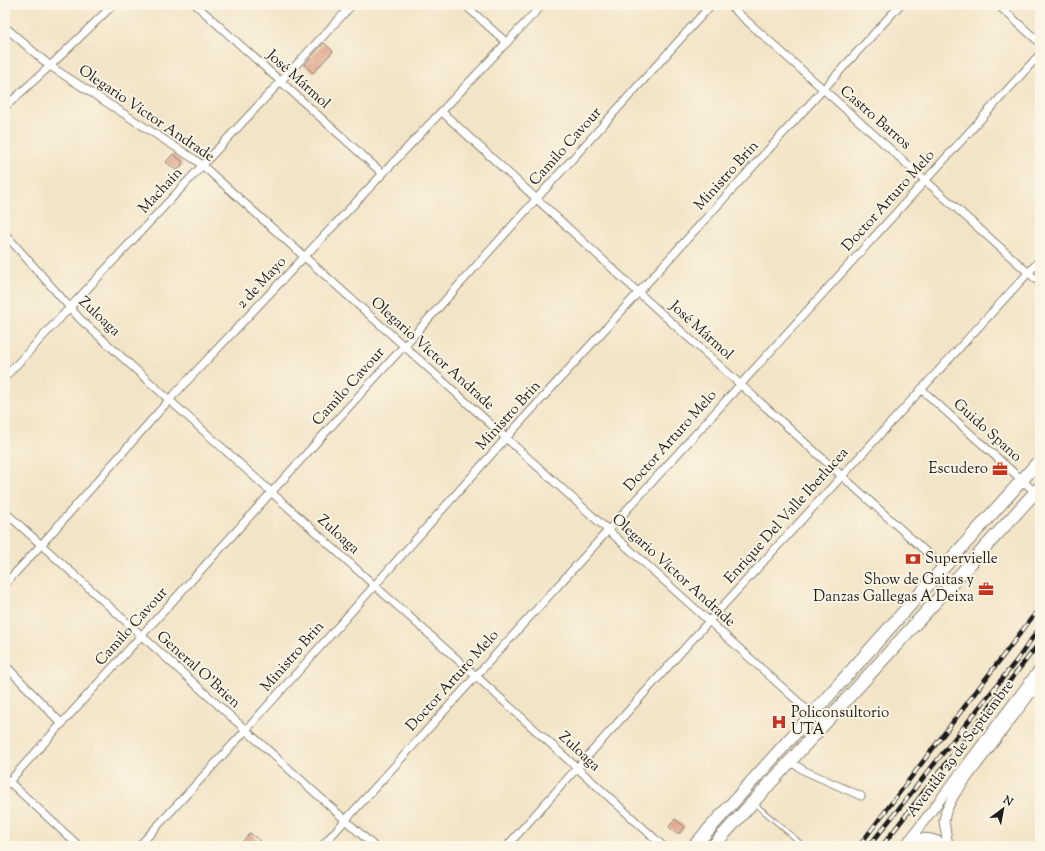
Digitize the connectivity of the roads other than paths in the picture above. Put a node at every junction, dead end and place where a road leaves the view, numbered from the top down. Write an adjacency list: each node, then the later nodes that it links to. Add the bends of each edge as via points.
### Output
1 (113, 5): 14 (street)
2 (196, 5): 15 (street, José Mármol)
3 (352, 5): 15 (street, Machain)
4 (465, 5): 11 (street)
5 (542, 5): 11 (street, 2 de Mayo)
6 (711, 5): 22 (street, Camilo Cavour)
7 (729, 5): 16 (street, Castro Barros)
8 (900, 5): 16 (street, Ministro Brin)
9 (998, 5): 12 (street)
10 (5, 27): 14 (street, Olegario Víctor Andrade)
11 (507, 43): 18 (street, 2 de Mayo)
12 (1040, 43)
13 (1040, 54): 21 (street, Doctor Arturo Melo)
14 (50, 66): 17 (street); 19 (street, Olegario Víctor Andrade)
15 (280, 82): 19 (street, Machain); 20 (street, José Mármol)
16 (823, 89): 21 (street, Castro Barros); 28 (street, Ministro Brin)
17 (5, 107)
18 (442, 112): 20 (street, 2 de Mayo); 22 (street, José Mármol)
19 (202, 165): 24 (street, Olegario Víctor Andrade); 29 (street, Machain)
20 (382, 173): 24 (street, 2 de Mayo)
21 (926, 180): 26 (street, Castro Barros); 32 (street, Doctor Arturo Melo)
22 (537, 199): 28 (street, José Mármol); 30 (street, Camilo Cavour)
23 (5, 234): 29 (street, Zuloaga)
24 (304, 257): 30 (street, Olegario Víctor Andrade); 34 (street, 2 de Mayo)
25 (1040, 260): 26 (street, Enrique Del Valle Iberlucea)
26 (1028, 272): 27 (street, Castro Barros); 33 (street, Enrique Del Valle Iberlucea)
27 (1040, 282)
28 (639, 293): 32 (street, José Mármol); 35 (street, Ministro Brin)
29 (70, 308): 31 (street, Machain); 34 (street, Zuloaga)
30 (404, 346): 35 (street, Olegario Víctor Andrade); 40 (street, Camilo Cavour)
31 (5, 377)
32 (741, 384): 37 (street, José Mármol); 42 (street, Doctor Arturo Melo)
33 (921, 390): 37 (street, Enrique Del Valle Iberlucea); 38 (street, Guido Spano)
34 (170, 399): 40 (street, Zuloaga); 43 (street, 2 de Mayo)
35 (506, 438): 42 (street, Olegario Víctor Andrade); 46 (street, Ministro Brin)
36 (1040, 460): 38 (main road)
37 (842, 475): 44 (street, José Mármol); 47 (street, Enrique Del Valle Iberlucea)
38 (1022, 480): 39 (street, Guido Spano); 44 (main road)
39 (1038, 489): 55 (main road)
40 (272, 492): 46 (street, Zuloaga); 48 (street, Camilo Cavour)
41 (5, 512): 43 (street, General O'Brien)
42 (608, 529): 47 (street, Olegario Víctor Andrade); 51 (street, Doctor Arturo Melo)
43 (41, 545): 45 (street, 2 de Mayo); 48 (street, General O'Brien)
44 (944, 568): 53 (main road)
45 (5, 584)
46 (374, 585): 51 (street, Zuloaga); 56 (street, Ministro Brin)
47 (709, 622): 53 (street, Olegario Víctor Andrade); 58 (street, Enrique Del Valle Iberlucea)
48 (141, 636): 54 (street, Camilo Cavour); 56 (street, General O'Brien)
49 (5, 665): 54 (street)
50 (1040, 668): 63 (street, Avenida 29 de Septiembre)
51 (476, 676): 58 (street, Zuloaga); 62 (street, Doctor Arturo Melo)
52 (1040, 681): 73 (street, Avenida 29 de Septiembre, via 954,795 944,821)
53 (812, 714): 55 (street, Olegario Víctor Andrade); 70 (main road)
54 (62, 724): 59 (street, Camilo Cavour)
55 (823, 724): 57 (main road)
56 (246, 730): 62 (street, General O'Brien); 65 (street, Ministro Brin)
57 (789, 761): 60 (street, via 805,771); 61 (main road)
58 (576, 768): 68 (street, Enrique Del Valle Iberlucea); 69 (street, Zuloaga)
59 (6, 782): 64 (street)
60 (862, 796)
61 (752, 802): 71 (main road); 72 (lane)
62 (345, 820): 66 (street, Doctor Arturo Melo); 67 (street, General O'Brien)
63 (907, 843): 73 (street, via 919,837 930,838)
64 (79, 846)
65 (139, 846)
66 (322, 846)
67 (374, 846)
68 (507, 846)
69 (662, 846)
70 (694, 846)
71 (713, 846)
72 (804, 846)
73 (946, 846)

